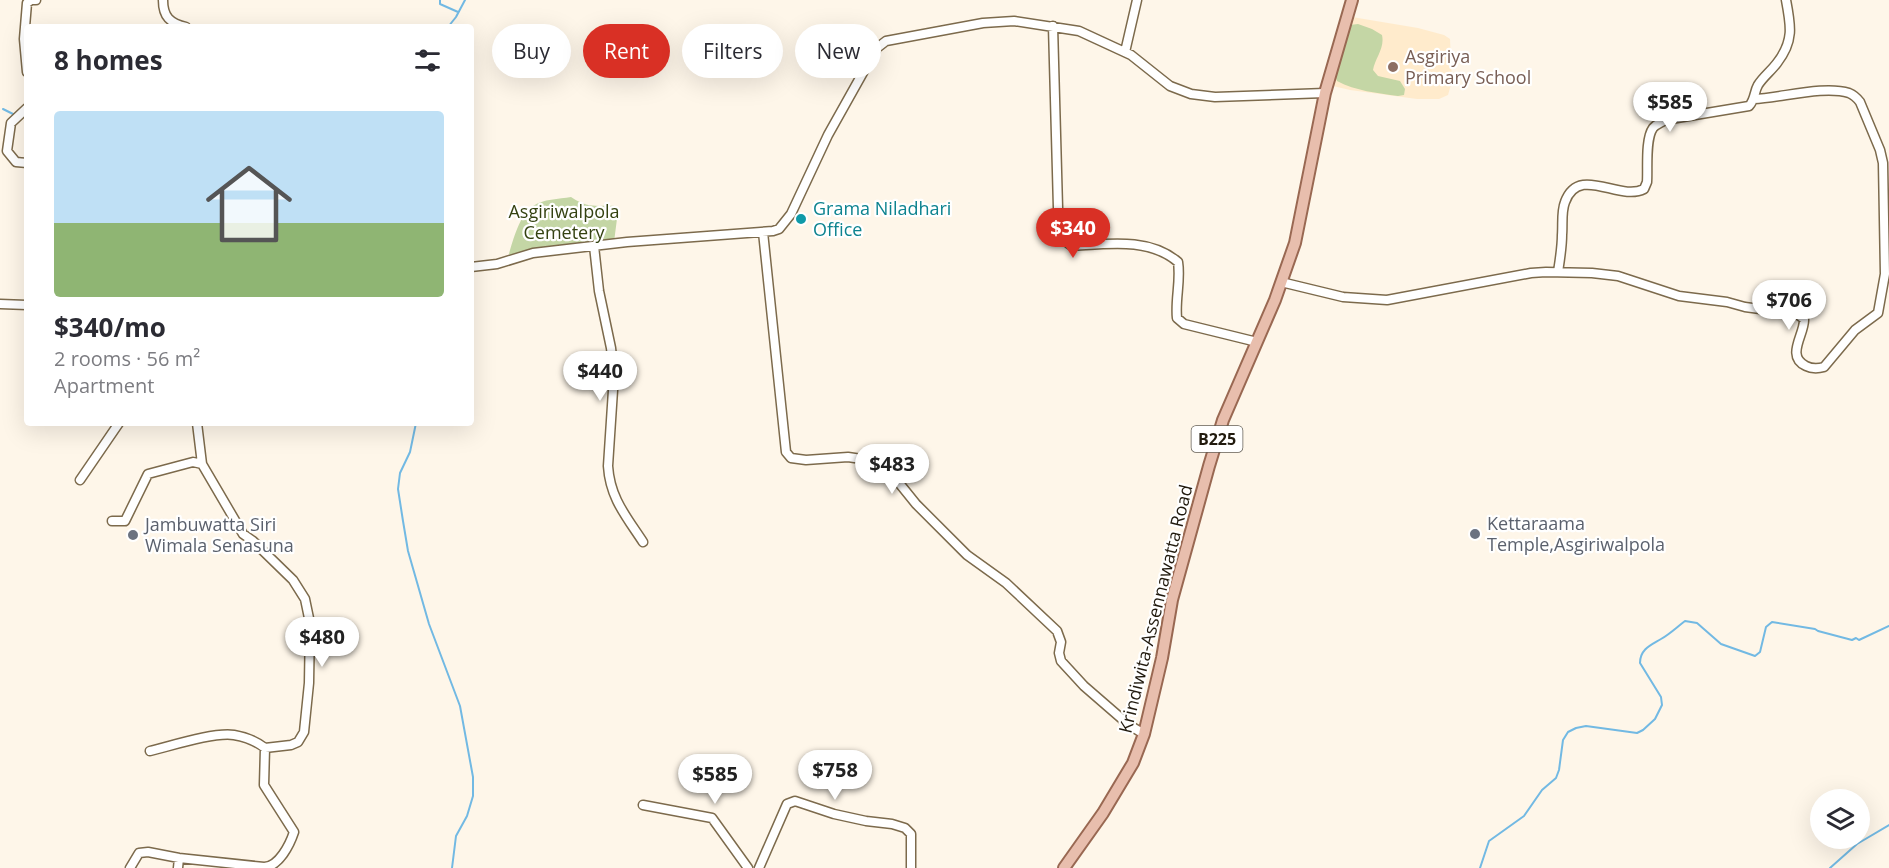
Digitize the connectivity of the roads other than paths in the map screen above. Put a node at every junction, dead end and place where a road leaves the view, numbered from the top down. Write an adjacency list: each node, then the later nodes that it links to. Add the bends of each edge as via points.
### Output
1 (36, 0): 6 (street, via 27,3)
2 (163, 0): 7 (street, via 165,16)
3 (1137, 0): 9 (street)
4 (1352, 0): 10 (main road, Krindiwita-Assennawatta Road / B225)
5 (1786, 0): 11 (street, via 1791,31 1788,45 1758,85)
6 (25, 24)
7 (176, 24)
8 (1053, 26): 9 (street, via 1079,31); 15 (street, via 1014,21 983,23 886,40 877,48 828,135 790,214 779,229); 22 (street, via 1059,208 1066,243 1127,243 1172,257 1179,269 1177,318 1184,324)
9 (1125, 52): 10 (street, via 1170,86 1191,94 1215,97)
10 (1325, 93): 19 (main road, Krindiwita-Assennawatta Road / B225, via 1295,243)
11 (1754, 99): 18 (street, via 1749,106 1655,125 1649,138 1647,182 1640,191 1593,184 1574,189 1565,201); 18 (street, via 1816,92 1850,93 1860,102 1880,150 1885,274 1878,313 1855,330 1824,367 1817,369 1798,360 1796,346 1804,319 1797,315 1679,296 1618,276)
12 (24, 111): 13 (street, via 11,123)
13 (3, 151): 14 (street, via 16,162)
14 (24, 163)
15 (763, 232): 16 (street); 29 (street, via 786,452 791,458 806,460 868,460 891,473 967,555 1006,583 1057,631 1060,661 1084,686)
16 (594, 246): 17 (street, via 533,253); 28 (street, via 614,375 609,480 612,493)
17 (474, 267)
18 (1558, 272): 19 (street, via 1531,273 1387,300 1343,297)
19 (1281, 282): 22 (main road, Krindiwita-Assennawatta Road / B225)
20 (0, 304): 21 (street)
21 (24, 305)
22 (1257, 342): 29 (main road, Krindiwita-Assennawatta Road / B225, via 1223,420 1204,482)
23 (117, 426): 26 (street)
24 (197, 426): 25 (street)
25 (202, 465): 27 (street, via 193,462 148,474 125,521); 30 (street, via 243,534 293,580 307,607 309,683 304,732 291,745)
26 (80, 480)
27 (112, 521)
28 (643, 542)
29 (1144, 734): 40 (main road, Krindiwita-Assennawatta Road / B225, via 1133,763)
30 (265, 748): 31 (street, via 233,734); 36 (street, via 264,785 294,832)
31 (150, 751)
32 (643, 805): 37 (street, via 712,818)
33 (179, 858): 34 (street, via 140,853); 35 (street); 36 (street)
34 (130, 868)
35 (178, 868)
36 (269, 868)
37 (748, 868)
38 (759, 868): 39 (street, via 787,804 795,801 834,814 905,828 911,834)
39 (911, 868)
40 (1064, 868)

